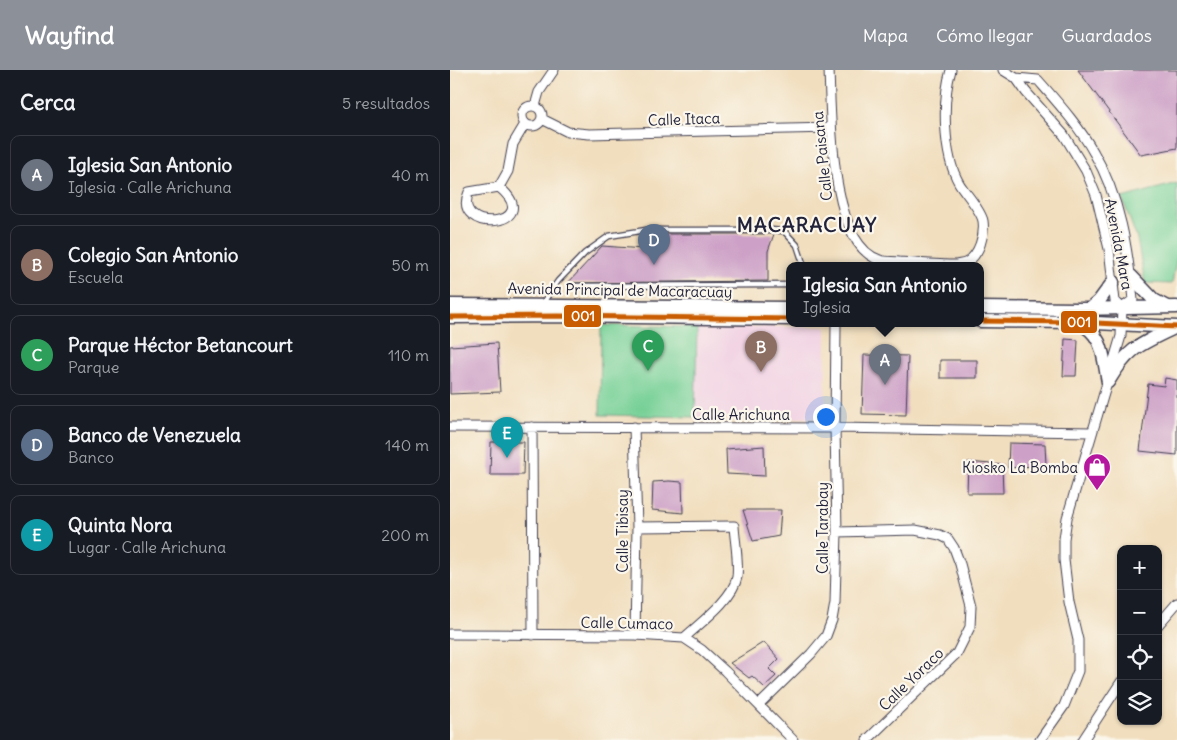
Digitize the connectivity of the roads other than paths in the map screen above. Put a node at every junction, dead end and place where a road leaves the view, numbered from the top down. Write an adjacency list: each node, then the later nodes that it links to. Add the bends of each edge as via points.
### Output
1 (554, 70): 7 (street, via 539,92)
2 (829, 70): 10 (street, Calle Paisana)
3 (951, 70): 14 (street, Calle Paisana, via 945,109 949,150 957,180 983,220 983,236)
4 (1003, 70): 6 (street, Avenida Mara)
5 (1025, 70): 6 (street)
6 (1017, 74): 15 (street, Avenida Mara, via 1038,80 1070,118 1104,170 1127,248); 16 (street, Avenida Mara, via 1026,92 1064,135 1086,171 1096,196 1109,249)
7 (536, 106): 8 (street); 9 (street, via 528,106 522,111)
8 (542, 119): 9 (street, via 537,125); 10 (street, Calle Itaca, via 568,132 589,134)
9 (525, 124): 11 (street, via 513,144 508,171)
10 (831, 128): 13 (street, Calle Paisana, via 835,173 848,226 858,244 879,260)
11 (499, 187): 11 (street, via 508,194 511,208 508,214 483,221 465,214 463,202 469,192)
12 (803, 262): 20 (lane, via 797,245 784,231 646,230 609,236 585,253 558,281)
13 (901, 262)
14 (967, 262)
15 (1130, 276): 21 (street, via 1154,300); 25 (street, Avenida Mara, via 1133,300)
16 (1113, 282): 24 (street); 25 (street, Avenida Mara, via 1115,301)
17 (786, 284): 18 (lane)
18 (573, 286)
19 (450, 305): 20 (street, Avenida Principal de Macaracuay)
20 (541, 306): 22 (street, Avenida Principal de Macaracuay)
21 (1172, 307): 25 (street)
22 (786, 308)
23 (984, 308): 24 (street)
24 (1090, 308): 25 (street)
25 (1122, 308): 30 (street)
26 (450, 317): 27 (street, Avenida Principal de Macaracuay)
27 (786, 319)
28 (984, 321): 29 (street)
29 (1076, 322): 30 (street); 33 (street, via 1088,327 1096,337)
30 (1122, 325): 32 (street); 33 (street)
31 (836, 327): 37 (street, Calle Tarabay)
32 (1177, 327): 33 (street, via 1148,340 1128,354)
33 (1108, 382): 38 (street)
34 (450, 427): 35 (street, Calle Arichuna)
35 (532, 427): 36 (street, Calle Arichuna); 44 (street)
36 (634, 427): 37 (street, Calle Arichuna); 39 (street, Calle Tibisay)
37 (835, 428): 38 (street, Calle Arichuna); 40 (street, Calle Tarabay)
38 (1092, 432): 51 (street, via 1064,539 1066,580 1078,640 1078,671 1064,706)
39 (636, 527): 45 (street, Calle Tibisay); 46 (street, via 734,526 737,567 733,587 717,608)
40 (837, 532): 48 (street, Calle Tarabay, via 835,603 826,636); 50 (street, Calle Yoraco, via 915,530 948,539 960,564 971,606 970,627 957,654)
41 (1177, 603): 42 (street)
42 (1162, 620)
43 (450, 634): 44 (street, Calle Cumaco)
44 (532, 635): 45 (street, Calle Cumaco)
45 (635, 635): 46 (street, Calle Cumaco)
46 (684, 638): 48 (street, Calle Cumaco, via 702,650)
47 (1117, 688): 52 (street)
48 (759, 705): 49 (street, Calle Cumaco)
49 (793, 740)
50 (867, 740)
51 (1040, 740)
52 (1083, 740)

